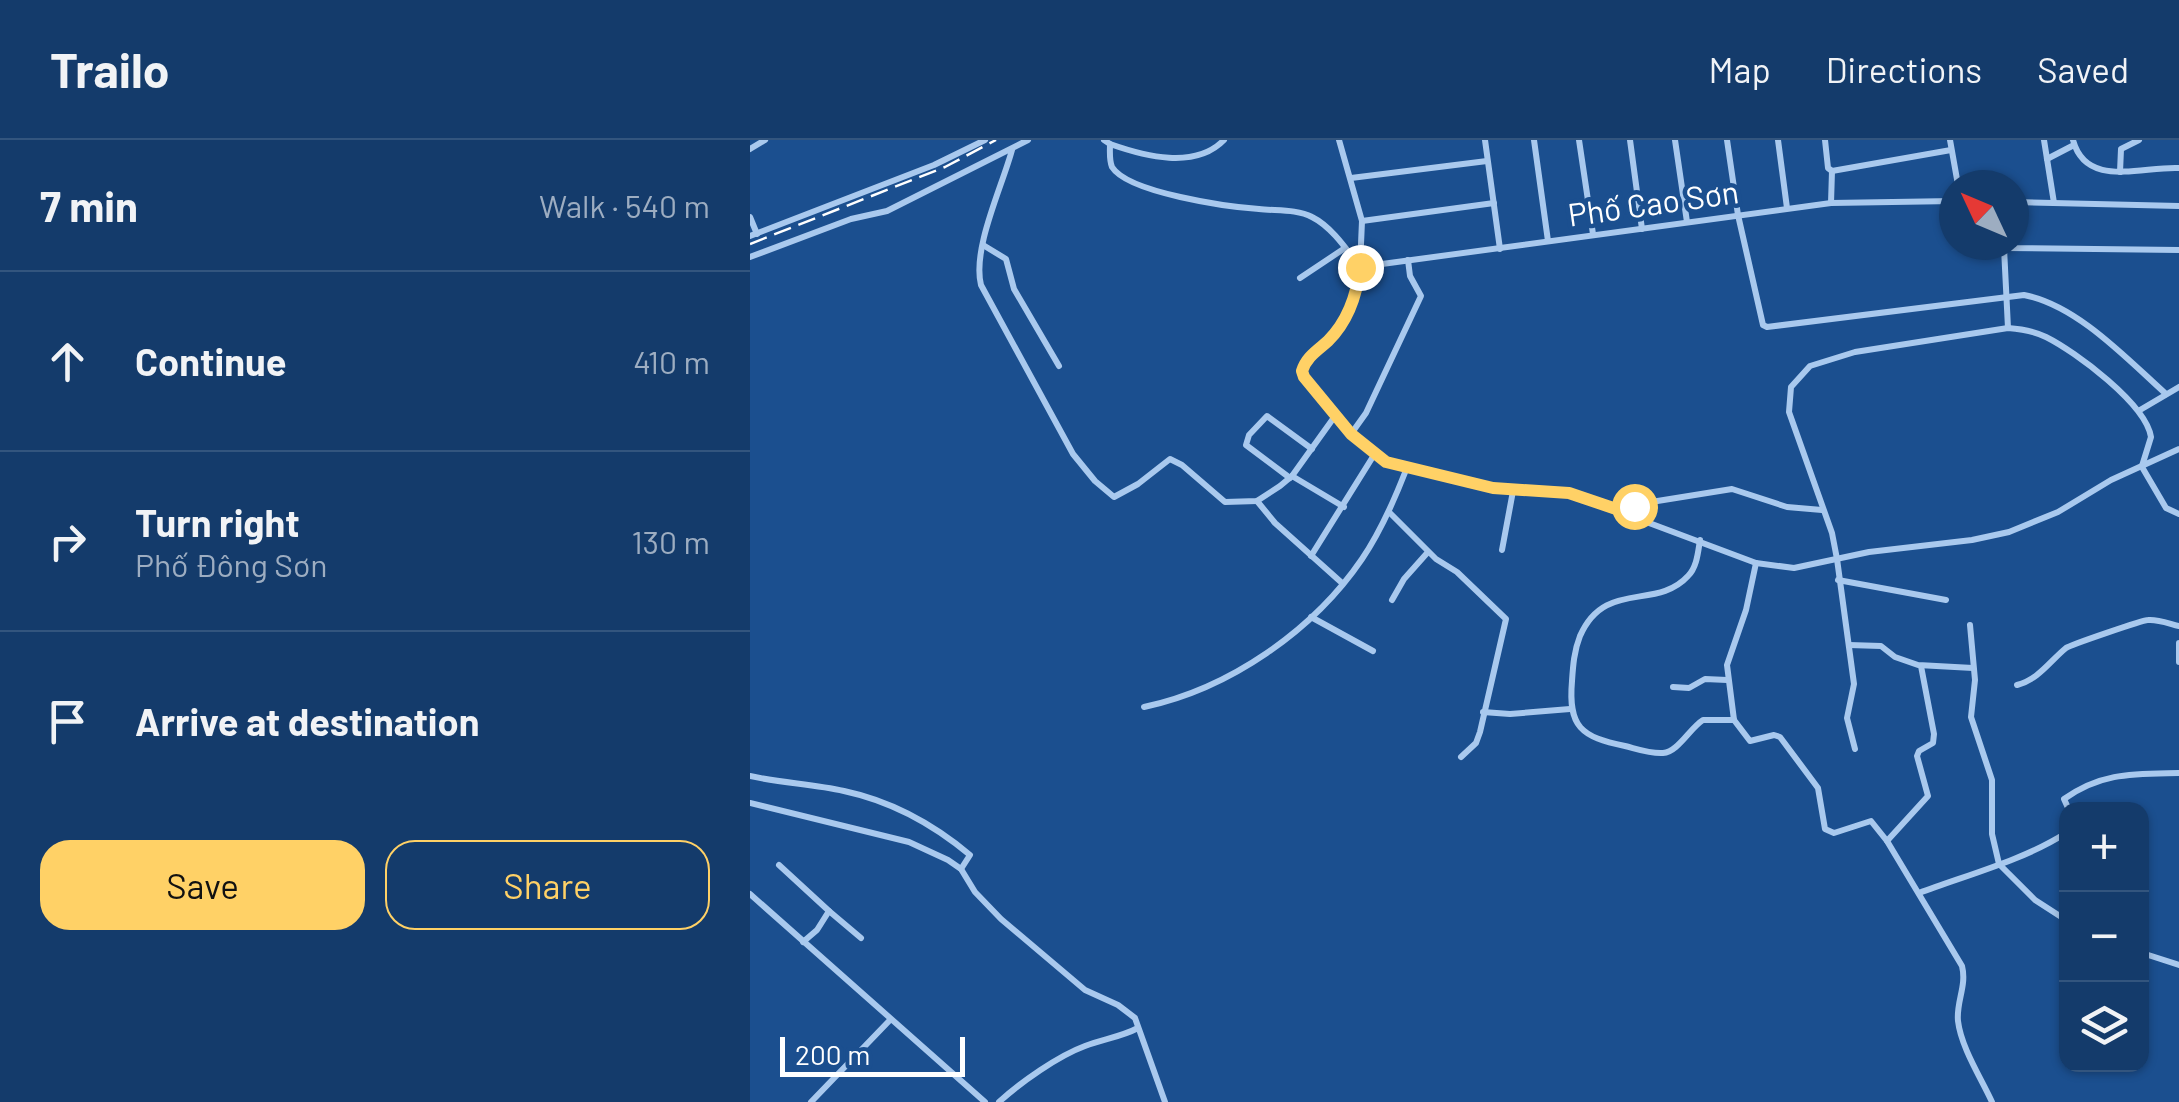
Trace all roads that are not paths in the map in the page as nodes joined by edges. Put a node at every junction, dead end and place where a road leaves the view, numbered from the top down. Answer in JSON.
{"nodes":[{"id":1,"x":765,"y":140,"type":"edge"},
{"id":2,"x":985,"y":140,"type":"edge"},
{"id":3,"x":1028,"y":140,"type":"edge"},
{"id":4,"x":1224,"y":140,"type":"edge"},
{"id":5,"x":1339,"y":140,"type":"edge"},
{"id":6,"x":1485,"y":140,"type":"edge"},
{"id":7,"x":1534,"y":140,"type":"edge"},
{"id":8,"x":1580,"y":140,"type":"edge"},
{"id":9,"x":1630,"y":140,"type":"edge"},
{"id":10,"x":1676,"y":140,"type":"edge"},
{"id":11,"x":1727,"y":140,"type":"edge"},
{"id":12,"x":1778,"y":140,"type":"edge"},
{"id":13,"x":1825,"y":140,"type":"edge"},
{"id":14,"x":1950,"y":140,"type":"edge"},
{"id":15,"x":2044,"y":140,"type":"edge"},
{"id":16,"x":2138,"y":140,"type":"edge"},
{"id":17,"x":1107,"y":142,"type":"edge"},
{"id":18,"x":2074,"y":142,"type":"edge"},
{"id":19,"x":751,"y":146,"type":"edge"},
{"id":20,"x":1012,"y":150,"type":"junction"},
{"id":21,"x":1951,"y":150,"type":"junction"},
{"id":22,"x":2047,"y":159,"type":"junction"},
{"id":23,"x":1487,"y":161,"type":"junction"},
{"id":24,"x":2179,"y":168,"type":"edge"},
{"id":25,"x":1955,"y":170,"type":"edge"},
{"id":26,"x":1832,"y":171,"type":"junction"},
{"id":27,"x":2120,"y":172,"type":"junction"},
{"id":28,"x":1351,"y":178,"type":"junction"},
{"id":29,"x":1939,"y":200,"type":"edge"},
{"id":30,"x":2029,"y":202,"type":"edge"},
{"id":31,"x":1831,"y":203,"type":"junction"},
{"id":32,"x":2054,"y":203,"type":"junction"},
{"id":33,"x":1494,"y":204,"type":"junction"},
{"id":34,"x":2179,"y":206,"type":"edge"},
{"id":35,"x":1787,"y":209,"type":"junction"},
{"id":36,"x":1738,"y":216,"type":"junction"},
{"id":37,"x":750,"y":217,"type":"edge"},
{"id":38,"x":1362,"y":222,"type":"junction"},
{"id":39,"x":1686,"y":222,"type":"junction"},
{"id":40,"x":1642,"y":229,"type":"junction"},
{"id":41,"x":1593,"y":234,"type":"junction"},
{"id":42,"x":754,"y":235,"type":"edge"},
{"id":43,"x":1548,"y":241,"type":"junction"},
{"id":44,"x":983,"y":245,"type":"junction"},
{"id":45,"x":1345,"y":248,"type":"junction"},
{"id":46,"x":2029,"y":248,"type":"edge"},
{"id":47,"x":1500,"y":249,"type":"junction"},
{"id":48,"x":2179,"y":250,"type":"edge"},
{"id":49,"x":750,"y":257,"type":"edge"},
{"id":50,"x":1408,"y":260,"type":"junction"},
{"id":51,"x":2005,"y":260,"type":"edge"},
{"id":52,"x":1360,"y":267,"type":"junction"},
{"id":53,"x":1300,"y":278,"type":"dead end"},
{"id":54,"x":2004,"y":296,"type":"junction"},
{"id":55,"x":2008,"y":328,"type":"junction"},
{"id":56,"x":1059,"y":366,"type":"dead end"},
{"id":57,"x":2179,"y":388,"type":"edge"},
{"id":58,"x":2166,"y":394,"type":"junction"},
{"id":59,"x":2140,"y":410,"type":"junction"},
{"id":60,"x":1336,"y":416,"type":"junction"},
{"id":61,"x":1351,"y":434,"type":"junction"},
{"id":62,"x":2179,"y":449,"type":"edge"},
{"id":63,"x":1312,"y":450,"type":"junction"},
{"id":64,"x":1374,"y":454,"type":"junction"},
{"id":65,"x":2142,"y":467,"type":"junction"},
{"id":66,"x":1406,"y":470,"type":"junction"},
{"id":67,"x":1291,"y":477,"type":"junction"},
{"id":68,"x":1513,"y":490,"type":"junction"},
{"id":69,"x":1257,"y":501,"type":"junction"},
{"id":70,"x":1344,"y":507,"type":"junction"},
{"id":71,"x":1822,"y":510,"type":"junction"},
{"id":72,"x":1622,"y":511,"type":"junction"},
{"id":73,"x":1390,"y":512,"type":"junction"},
{"id":74,"x":2179,"y":514,"type":"edge"},
{"id":75,"x":1700,"y":540,"type":"junction"},
{"id":76,"x":1502,"y":550,"type":"dead end"},
{"id":77,"x":1428,"y":552,"type":"junction"},
{"id":78,"x":1312,"y":556,"type":"junction"},
{"id":79,"x":1837,"y":560,"type":"junction"},
{"id":80,"x":1756,"y":562,"type":"junction"},
{"id":81,"x":1838,"y":580,"type":"junction"},
{"id":82,"x":1342,"y":583,"type":"junction"},
{"id":83,"x":1392,"y":600,"type":"dead end"},
{"id":84,"x":1946,"y":600,"type":"dead end"},
{"id":85,"x":1311,"y":617,"type":"junction"},
{"id":86,"x":1970,"y":624,"type":"dead end"},
{"id":87,"x":2179,"y":626,"type":"edge"},
{"id":88,"x":2179,"y":643,"type":"edge"},
{"id":89,"x":1849,"y":645,"type":"junction"},
{"id":90,"x":1373,"y":651,"type":"dead end"},
{"id":91,"x":2179,"y":662,"type":"edge"},
{"id":92,"x":1921,"y":666,"type":"junction"},
{"id":93,"x":1974,"y":668,"type":"junction"},
{"id":94,"x":1727,"y":680,"type":"junction"},
{"id":95,"x":2016,"y":685,"type":"dead end"},
{"id":96,"x":1674,"y":687,"type":"dead end"},
{"id":97,"x":1144,"y":707,"type":"dead end"},
{"id":98,"x":1570,"y":708,"type":"junction"},
{"id":99,"x":1483,"y":712,"type":"junction"},
{"id":100,"x":1734,"y":720,"type":"junction"},
{"id":101,"x":1855,"y":749,"type":"dead end"},
{"id":102,"x":1461,"y":757,"type":"dead end"},
{"id":103,"x":2179,"y":773,"type":"edge"},
{"id":104,"x":750,"y":776,"type":"edge"},
{"id":105,"x":750,"y":802,"type":"edge"},
{"id":106,"x":2065,"y":802,"type":"edge"},
{"id":107,"x":2059,"y":838,"type":"edge"},
{"id":108,"x":1887,"y":841,"type":"junction"},
{"id":109,"x":1999,"y":864,"type":"junction"},
{"id":110,"x":779,"y":865,"type":"dead end"},
{"id":111,"x":960,"y":869,"type":"junction"},
{"id":112,"x":1919,"y":893,"type":"junction"},
{"id":113,"x":750,"y":894,"type":"edge"},
{"id":114,"x":829,"y":911,"type":"junction"},
{"id":115,"x":2059,"y":915,"type":"edge"},
{"id":116,"x":861,"y":938,"type":"dead end"},
{"id":117,"x":803,"y":942,"type":"junction"},
{"id":118,"x":2149,"y":955,"type":"edge"},
{"id":119,"x":2179,"y":965,"type":"edge"},
{"id":120,"x":890,"y":1020,"type":"junction"},
{"id":121,"x":1138,"y":1028,"type":"junction"},
{"id":122,"x":811,"y":1102,"type":"edge"},
{"id":123,"x":985,"y":1102,"type":"edge"},
{"id":124,"x":999,"y":1102,"type":"edge"},
{"id":125,"x":1165,"y":1102,"type":"edge"},
{"id":126,"x":1992,"y":1102,"type":"edge"}],
"edges":[{"from":1,"to":19,"type":"street"},
{"from":2,"to":42,"type":"street"},
{"from":3,"to":20,"type":"street"},
{"from":4,"to":17,"type":"street"},
{"from":5,"to":28,"type":"street"},
{"from":6,"to":23,"type":"street"},
{"from":7,"to":43,"type":"street"},
{"from":8,"to":41,"type":"street"},
{"from":9,"to":40,"type":"street"},
{"from":10,"to":39,"type":"street"},
{"from":11,"to":36,"type":"street"},
{"from":12,"to":35,"type":"street"},
{"from":13,"to":26,"type":"street"},
{"from":14,"to":21,"type":"street"},
{"from":15,"to":22,"type":"street"},
{"from":16,"to":27,"type":"street"},
{"from":17,"to":45,"type":"street"},
{"from":18,"to":22,"type":"street"},
{"from":18,"to":27,"type":"street"},
{"from":20,"to":44,"type":"street"},
{"from":20,"to":49,"type":"street"},
{"from":21,"to":25,"type":"street"},
{"from":21,"to":26,"type":"street"},
{"from":22,"to":32,"type":"street"},
{"from":23,"to":28,"type":"street"},
{"from":23,"to":33,"type":"street"},
{"from":24,"to":27,"type":"street"},
{"from":26,"to":31,"type":"street"},
{"from":28,"to":38,"type":"street"},
{"from":29,"to":31,"type":"street","name":"Phố Cao Sơn"},
{"from":30,"to":32,"type":"street"},
{"from":31,"to":35,"type":"street","name":"Phố Cao Sơn"},
{"from":32,"to":34,"type":"street"},
{"from":33,"to":38,"type":"street"},
{"from":33,"to":47,"type":"street"},
{"from":35,"to":36,"type":"street","name":"Phố Cao Sơn"},
{"from":36,"to":39,"type":"street","name":"Phố Cao Sơn"},
{"from":36,"to":54,"type":"street"},
{"from":37,"to":42,"type":"street"},
{"from":38,"to":52,"type":"street"},
{"from":39,"to":40,"type":"street","name":"Phố Cao Sơn"},
{"from":40,"to":41,"type":"street","name":"Phố Cao Sơn"},
{"from":41,"to":43,"type":"street","name":"Phố Cao Sơn"},
{"from":43,"to":47,"type":"street","name":"Phố Cao Sơn"},
{"from":44,"to":56,"type":"street"},
{"from":44,"to":69,"type":"street"},
{"from":45,"to":52,"type":"street"},
{"from":45,"to":53,"type":"street"},
{"from":46,"to":48,"type":"street"},
{"from":47,"to":50,"type":"street","name":"Phố Cao Sơn"},
{"from":50,"to":52,"type":"street","name":"Phố Cao Sơn"},
{"from":50,"to":61,"type":"street"},
{"from":51,"to":54,"type":"street"},
{"from":52,"to":60,"type":"street"},
{"from":54,"to":55,"type":"street"},
{"from":54,"to":58,"type":"street"},
{"from":55,"to":59,"type":"street"},
{"from":55,"to":71,"type":"street"},
{"from":57,"to":58,"type":"street"},
{"from":58,"to":59,"type":"street"},
{"from":59,"to":65,"type":"street"},
{"from":60,"to":61,"type":"street"},
{"from":60,"to":63,"type":"street"},
{"from":61,"to":64,"type":"street"},
{"from":62,"to":65,"type":"street"},
{"from":63,"to":67,"type":"street"},
{"from":63,"to":67,"type":"street"},
{"from":64,"to":66,"type":"street"},
{"from":64,"to":70,"type":"street"},
{"from":65,"to":74,"type":"street"},
{"from":65,"to":79,"type":"street"},
{"from":66,"to":68,"type":"street"},
{"from":66,"to":73,"type":"street"},
{"from":67,"to":69,"type":"street"},
{"from":67,"to":70,"type":"street"},
{"from":68,"to":72,"type":"street"},
{"from":68,"to":76,"type":"street"},
{"from":69,"to":78,"type":"street"},
{"from":70,"to":78,"type":"street"},
{"from":71,"to":72,"type":"street"},
{"from":71,"to":79,"type":"street"},
{"from":72,"to":75,"type":"street"},
{"from":73,"to":77,"type":"street"},
{"from":73,"to":82,"type":"street"},
{"from":75,"to":80,"type":"street"},
{"from":75,"to":98,"type":"street"},
{"from":77,"to":83,"type":"street"},
{"from":77,"to":99,"type":"street"},
{"from":78,"to":82,"type":"street"},
{"from":79,"to":80,"type":"street"},
{"from":79,"to":81,"type":"street"},
{"from":80,"to":94,"type":"street"},
{"from":81,"to":84,"type":"street"},
{"from":81,"to":89,"type":"street"},
{"from":82,"to":85,"type":"street"},
{"from":85,"to":90,"type":"street"},
{"from":85,"to":97,"type":"street"},
{"from":86,"to":93,"type":"street"},
{"from":87,"to":95,"type":"street"},
{"from":88,"to":91,"type":"street"},
{"from":89,"to":92,"type":"street"},
{"from":89,"to":101,"type":"street"},
{"from":92,"to":93,"type":"street"},
{"from":92,"to":108,"type":"street"},
{"from":93,"to":109,"type":"street"},
{"from":94,"to":96,"type":"street"},
{"from":94,"to":100,"type":"street"},
{"from":98,"to":99,"type":"street"},
{"from":98,"to":100,"type":"street"},
{"from":99,"to":102,"type":"street"},
{"from":100,"to":108,"type":"street"},
{"from":103,"to":106,"type":"street"},
{"from":104,"to":111,"type":"street"},
{"from":105,"to":111,"type":"street"},
{"from":107,"to":109,"type":"street"},
{"from":108,"to":112,"type":"street"},
{"from":109,"to":112,"type":"street"},
{"from":109,"to":115,"type":"street"},
{"from":110,"to":114,"type":"street"},
{"from":111,"to":121,"type":"street"},
{"from":112,"to":126,"type":"street"},
{"from":113,"to":117,"type":"street"},
{"from":114,"to":116,"type":"street"},
{"from":114,"to":117,"type":"street"},
{"from":117,"to":120,"type":"street"},
{"from":118,"to":119,"type":"street"},
{"from":120,"to":122,"type":"street"},
{"from":120,"to":123,"type":"street"},
{"from":121,"to":124,"type":"street"},
{"from":121,"to":125,"type":"street"}]}
